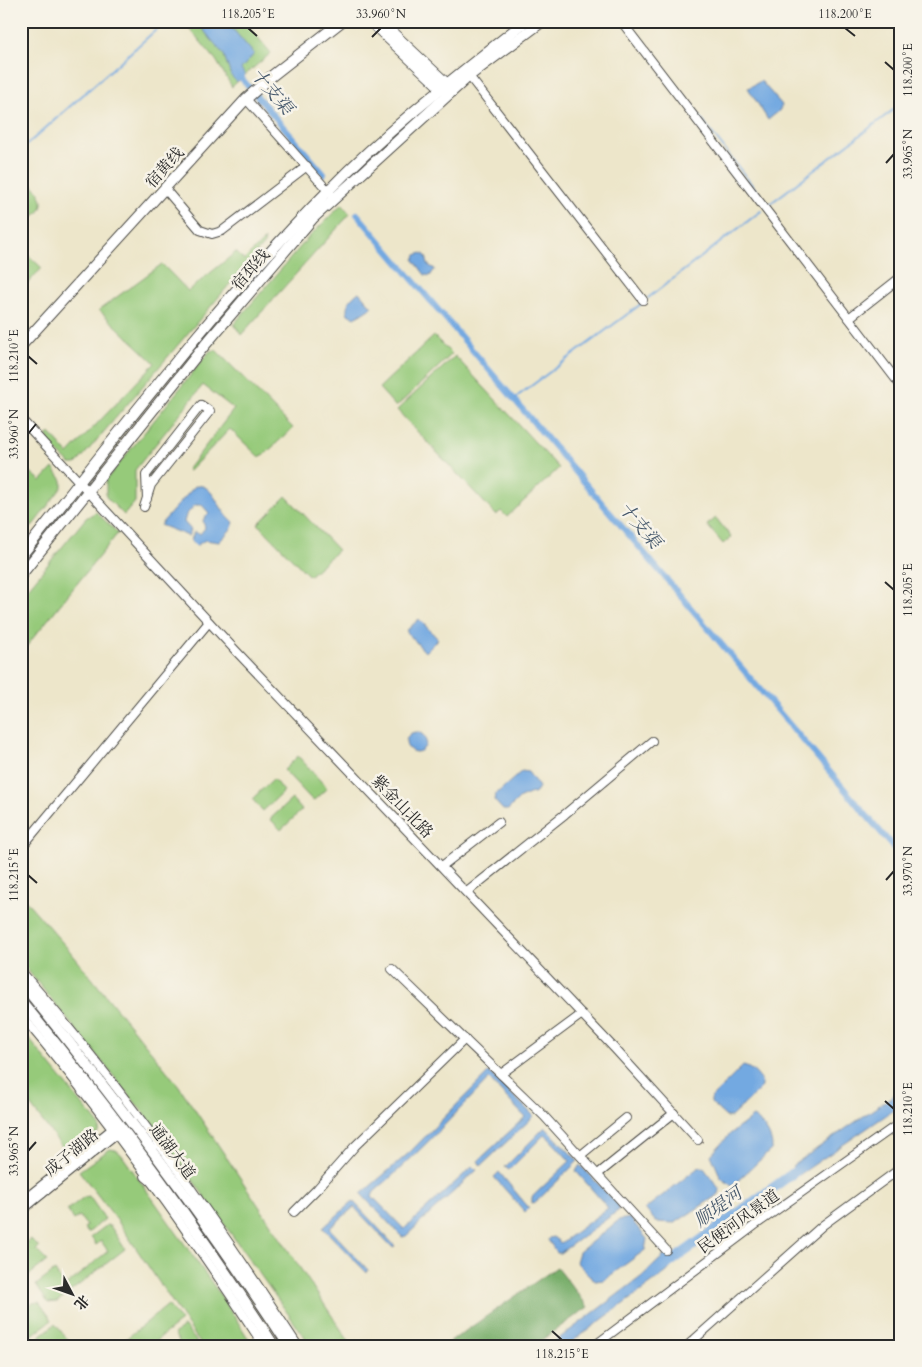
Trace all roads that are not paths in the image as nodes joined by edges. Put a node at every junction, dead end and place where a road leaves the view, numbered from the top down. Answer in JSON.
{"nodes":[{"id":1,"x":342,"y":21,"type":"edge"},
{"id":2,"x":370,"y":21,"type":"edge"},
{"id":3,"x":380,"y":21,"type":"edge"},
{"id":4,"x":526,"y":21,"type":"edge"},
{"id":5,"x":543,"y":21,"type":"edge"},
{"id":6,"x":621,"y":21,"type":"edge"},
{"id":7,"x":469,"y":76,"type":"junction"},
{"id":8,"x":443,"y":86,"type":"junction"},
{"id":9,"x":247,"y":98,"type":"junction"},
{"id":10,"x":307,"y":166,"type":"junction"},
{"id":11,"x":164,"y":189,"type":"junction"},
{"id":12,"x":332,"y":194,"type":"junction"},
{"id":13,"x":901,"y":277,"type":"edge"},
{"id":14,"x":643,"y":300,"type":"dead end"},
{"id":15,"x":851,"y":317,"type":"junction"},
{"id":16,"x":21,"y":346,"type":"edge"},
{"id":17,"x":901,"y":386,"type":"edge"},
{"id":18,"x":21,"y":419,"type":"edge"},
{"id":19,"x":80,"y":482,"type":"junction"},
{"id":20,"x":89,"y":490,"type":"junction"},
{"id":21,"x":147,"y":499,"type":"junction"},
{"id":22,"x":144,"y":507,"type":"dead end"},
{"id":23,"x":21,"y":556,"type":"edge"},
{"id":24,"x":21,"y":575,"type":"edge"},
{"id":25,"x":209,"y":622,"type":"junction"},
{"id":26,"x":652,"y":741,"type":"dead end"},
{"id":27,"x":499,"y":822,"type":"dead end"},
{"id":28,"x":21,"y":848,"type":"edge"},
{"id":29,"x":442,"y":866,"type":"junction"},
{"id":30,"x":467,"y":892,"type":"junction"},
{"id":31,"x":392,"y":969,"type":"dead end"},
{"id":32,"x":21,"y":971,"type":"edge"},
{"id":33,"x":21,"y":982,"type":"edge"},
{"id":34,"x":21,"y":1002,"type":"edge"},
{"id":35,"x":582,"y":1014,"type":"junction"},
{"id":36,"x":21,"y":1015,"type":"edge"},
{"id":37,"x":465,"y":1039,"type":"junction"},
{"id":38,"x":73,"y":1065,"type":"junction"},
{"id":39,"x":501,"y":1074,"type":"junction"},
{"id":40,"x":83,"y":1091,"type":"junction"},
{"id":41,"x":674,"y":1113,"type":"junction"},
{"id":42,"x":626,"y":1118,"type":"dead end"},
{"id":43,"x":901,"y":1122,"type":"edge"},
{"id":44,"x":114,"y":1131,"type":"junction"},
{"id":45,"x":698,"y":1140,"type":"dead end"},
{"id":46,"x":581,"y":1155,"type":"junction"},
{"id":47,"x":901,"y":1168,"type":"edge"},
{"id":48,"x":598,"y":1174,"type":"junction"},
{"id":49,"x":146,"y":1176,"type":"junction"},
{"id":50,"x":171,"y":1196,"type":"junction"},
{"id":51,"x":21,"y":1202,"type":"edge"},
{"id":52,"x":21,"y":1210,"type":"edge"},
{"id":53,"x":294,"y":1212,"type":"dead end"},
{"id":54,"x":666,"y":1250,"type":"dead end"},
{"id":55,"x":264,"y":1346,"type":"edge"},
{"id":56,"x":274,"y":1346,"type":"edge"},
{"id":57,"x":289,"y":1346,"type":"edge"},
{"id":58,"x":298,"y":1346,"type":"edge"},
{"id":59,"x":594,"y":1346,"type":"edge"},
{"id":60,"x":687,"y":1346,"type":"edge"}],
"edges":[{"from":1,"to":9,"type":"main road","name":"宿黄线"},
{"from":2,"to":8,"type":"main road"},
{"from":3,"to":8,"type":"main road"},
{"from":4,"to":8,"type":"main road","name":"宿邳线"},
{"from":5,"to":7,"type":"main road","name":"宿邳线"},
{"from":6,"to":15,"type":"street"},
{"from":7,"to":12,"type":"main road","name":"宿邳线"},
{"from":7,"to":14,"type":"street"},
{"from":8,"to":12,"type":"main road","name":"宿邳线"},
{"from":9,"to":10,"type":"street"},
{"from":9,"to":11,"type":"main road","name":"宿黄线"},
{"from":10,"to":11,"type":"street"},
{"from":10,"to":12,"type":"street"},
{"from":11,"to":16,"type":"main road","name":"宿黄线"},
{"from":12,"to":19,"type":"main road","name":"宿邳线"},
{"from":12,"to":20,"type":"main road","name":"宿邳线"},
{"from":13,"to":15,"type":"street"},
{"from":15,"to":17,"type":"street"},
{"from":18,"to":19,"type":"street","name":"紫金山北路"},
{"from":19,"to":20,"type":"street","name":"紫金山北路"},
{"from":19,"to":23,"type":"main road","name":"宿邳线"},
{"from":20,"to":24,"type":"main road","name":"宿邳线"},
{"from":20,"to":25,"type":"street","name":"紫金山北路"},
{"from":21,"to":21,"type":"street"},
{"from":21,"to":22,"type":"street"},
{"from":25,"to":28,"type":"street"},
{"from":25,"to":29,"type":"street","name":"紫金山北路"},
{"from":26,"to":30,"type":"street"},
{"from":27,"to":29,"type":"street"},
{"from":29,"to":30,"type":"street","name":"紫金山北路"},
{"from":30,"to":35,"type":"street","name":"紫金山北路"},
{"from":31,"to":37,"type":"street"},
{"from":32,"to":58,"type":"street"},
{"from":33,"to":57,"type":"main road","name":"通湖大道"},
{"from":34,"to":38,"type":"main road","name":"通湖大道"},
{"from":35,"to":39,"type":"street"},
{"from":35,"to":41,"type":"street","name":"紫金山北路"},
{"from":36,"to":40,"type":"street"},
{"from":37,"to":39,"type":"street"},
{"from":37,"to":53,"type":"street"},
{"from":38,"to":40,"type":"main road"},
{"from":38,"to":50,"type":"main road","name":"通湖大道"},
{"from":39,"to":46,"type":"street"},
{"from":40,"to":44,"type":"street"},
{"from":41,"to":45,"type":"street","name":"紫金山北路"},
{"from":41,"to":48,"type":"street"},
{"from":42,"to":46,"type":"street"},
{"from":43,"to":59,"type":"street","name":"民便河风景道"},
{"from":44,"to":49,"type":"street"},
{"from":44,"to":51,"type":"street","name":"成子湖路"},
{"from":44,"to":52,"type":"street","name":"成子湖路"},
{"from":46,"to":48,"type":"street"},
{"from":47,"to":60,"type":"street"},
{"from":48,"to":54,"type":"street"},
{"from":49,"to":50,"type":"main road"},
{"from":49,"to":55,"type":"street"},
{"from":50,"to":56,"type":"main road","name":"通湖大道"}]}
